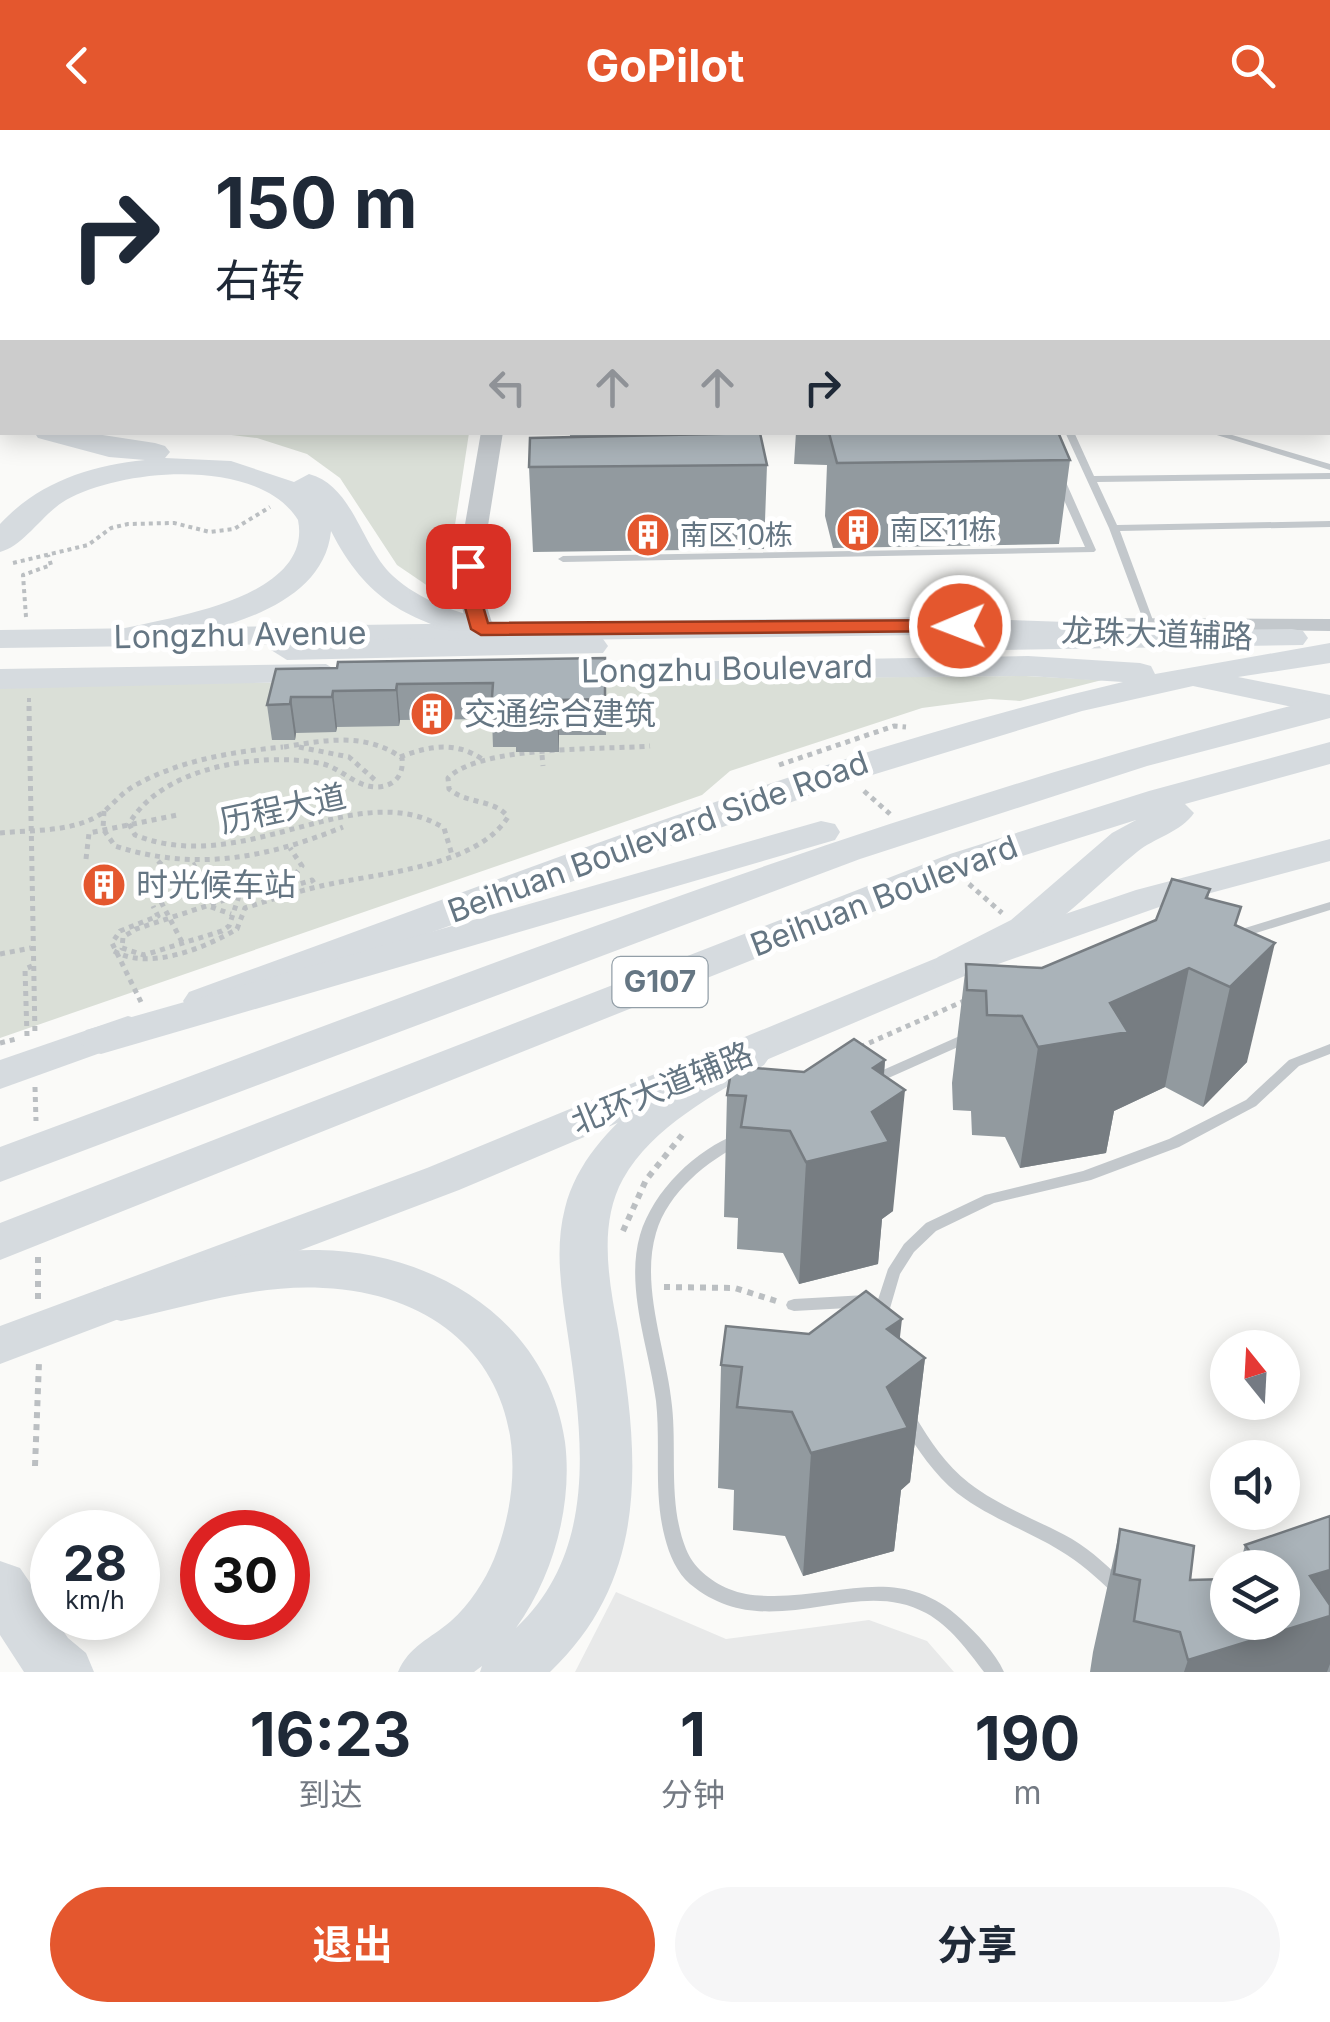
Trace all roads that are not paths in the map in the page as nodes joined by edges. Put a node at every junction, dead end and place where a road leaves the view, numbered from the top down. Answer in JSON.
{"nodes":[{"id":1,"x":59,"y":435,"type":"edge"},
{"id":2,"x":492,"y":435,"type":"edge"},
{"id":3,"x":1071,"y":435,"type":"edge"},
{"id":4,"x":1222,"y":435,"type":"edge"},
{"id":5,"x":1054,"y":466,"type":"edge"},
{"id":6,"x":1330,"y":468,"type":"edge"},
{"id":7,"x":1330,"y":476,"type":"edge"},
{"id":8,"x":1091,"y":479,"type":"junction"},
{"id":9,"x":1330,"y":524,"type":"edge"},
{"id":10,"x":1114,"y":528,"type":"junction"},
{"id":11,"x":0,"y":544,"type":"edge"},
{"id":12,"x":563,"y":558,"type":"dead end"},
{"id":13,"x":1149,"y":623,"type":"junction"},
{"id":14,"x":1330,"y":625,"type":"edge"},
{"id":15,"x":922,"y":626,"type":"junction"},
{"id":16,"x":594,"y":631,"type":"joint"},
{"id":17,"x":125,"y":638,"type":"junction"},
{"id":18,"x":470,"y":638,"type":"junction"},
{"id":19,"x":1293,"y":638,"type":"junction"},
{"id":20,"x":1330,"y":638,"type":"edge"},
{"id":21,"x":0,"y":639,"type":"edge"},
{"id":22,"x":1330,"y":653,"type":"edge"},
{"id":23,"x":0,"y":654,"type":"edge"},
{"id":24,"x":0,"y":680,"type":"edge"},
{"id":25,"x":1330,"y":706,"type":"edge"},
{"id":26,"x":1312,"y":758,"type":"edge"},
{"id":27,"x":1040,"y":783,"type":"junction"},
{"id":28,"x":1330,"y":850,"type":"edge"},
{"id":29,"x":1330,"y":906,"type":"edge"},
{"id":30,"x":1222,"y":940,"type":"edge"},
{"id":31,"x":953,"y":988,"type":"junction"},
{"id":32,"x":990,"y":1028,"type":"edge"},
{"id":33,"x":101,"y":1040,"type":"junction"},
{"id":34,"x":1330,"y":1049,"type":"edge"},
{"id":35,"x":749,"y":1054,"type":"junction"},
{"id":36,"x":18,"y":1076,"type":"edge"},
{"id":37,"x":853,"y":1088,"type":"edge"},
{"id":38,"x":752,"y":1134,"type":"edge"},
{"id":39,"x":0,"y":1165,"type":"edge"},
{"id":40,"x":19,"y":1245,"type":"edge"},
{"id":41,"x":884,"y":1300,"type":"junction"},
{"id":42,"x":121,"y":1302,"type":"junction"},
{"id":43,"x":794,"y":1305,"type":"road end"},
{"id":44,"x":879,"y":1337,"type":"edge"},
{"id":45,"x":26,"y":1350,"type":"edge"},
{"id":46,"x":894,"y":1398,"type":"edge"},
{"id":47,"x":0,"y":1586,"type":"edge"},
{"id":48,"x":1135,"y":1605,"type":"edge"},
{"id":49,"x":65,"y":1672,"type":"edge"},
{"id":50,"x":427,"y":1672,"type":"edge"},
{"id":51,"x":509,"y":1672,"type":"edge"},
{"id":52,"x":995,"y":1672,"type":"edge"}],
"edges":[{"from":1,"to":18,"type":"highway"},
{"from":2,"to":18,"type":"street"},
{"from":3,"to":8,"type":"lane"},
{"from":4,"to":6,"type":"lane"},
{"from":5,"to":12,"type":"lane"},
{"from":7,"to":8,"type":"lane"},
{"from":8,"to":10,"type":"lane"},
{"from":9,"to":10,"type":"lane"},
{"from":10,"to":13,"type":"lane"},
{"from":11,"to":17,"type":"highway"},
{"from":13,"to":14,"type":"street"},
{"from":13,"to":15,"type":"street"},
{"from":15,"to":16,"type":"main road","name":"龙珠大道辅路"},
{"from":15,"to":19,"type":"main road","name":"龙珠大道辅路"},
{"from":16,"to":18,"type":"main road"},
{"from":17,"to":18,"type":"main road","name":"Longzhu Avenue"},
{"from":17,"to":21,"type":"main road","name":"Longzhu Avenue"},
{"from":18,"to":19,"type":"main road","name":"Longzhu Boulevard"},
{"from":18,"to":23,"type":"main road","name":"Longzhu Boulevard"},
{"from":19,"to":20,"type":"main road","name":"Longzhu Boulevard"},
{"from":22,"to":33,"type":"main road","name":"Beihuan Boulevard Side Road"},
{"from":24,"to":25,"type":"main road","name":"Longzhu Boulevard"},
{"from":25,"to":27,"type":"highway","name":"Beihuan Boulevard","number":"G107"},
{"from":26,"to":31,"type":"highway"},
{"from":26,"to":40,"type":"highway","name":"Beihuan Boulevard","number":"G107"},
{"from":27,"to":33,"type":"highway"},
{"from":27,"to":39,"type":"highway","name":"Beihuan Boulevard","number":"G107"},
{"from":28,"to":31,"type":"main road","name":"北环大道辅路"},
{"from":29,"to":30,"type":"lane"},
{"from":31,"to":35,"type":"main road","name":"北环大道辅路"},
{"from":32,"to":37,"type":"lane"},
{"from":33,"to":36,"type":"main road","name":"Beihuan Boulevard Side Road"},
{"from":34,"to":41,"type":"lane"},
{"from":35,"to":42,"type":"main road","name":"北环大道辅路"},
{"from":35,"to":51,"type":"highway"},
{"from":38,"to":52,"type":"lane"},
{"from":41,"to":43,"type":"lane"},
{"from":41,"to":44,"type":"lane"},
{"from":42,"to":45,"type":"main road","name":"北环大道辅路"},
{"from":42,"to":50,"type":"highway"},
{"from":46,"to":48,"type":"lane"},
{"from":47,"to":49,"type":"highway"}]}
